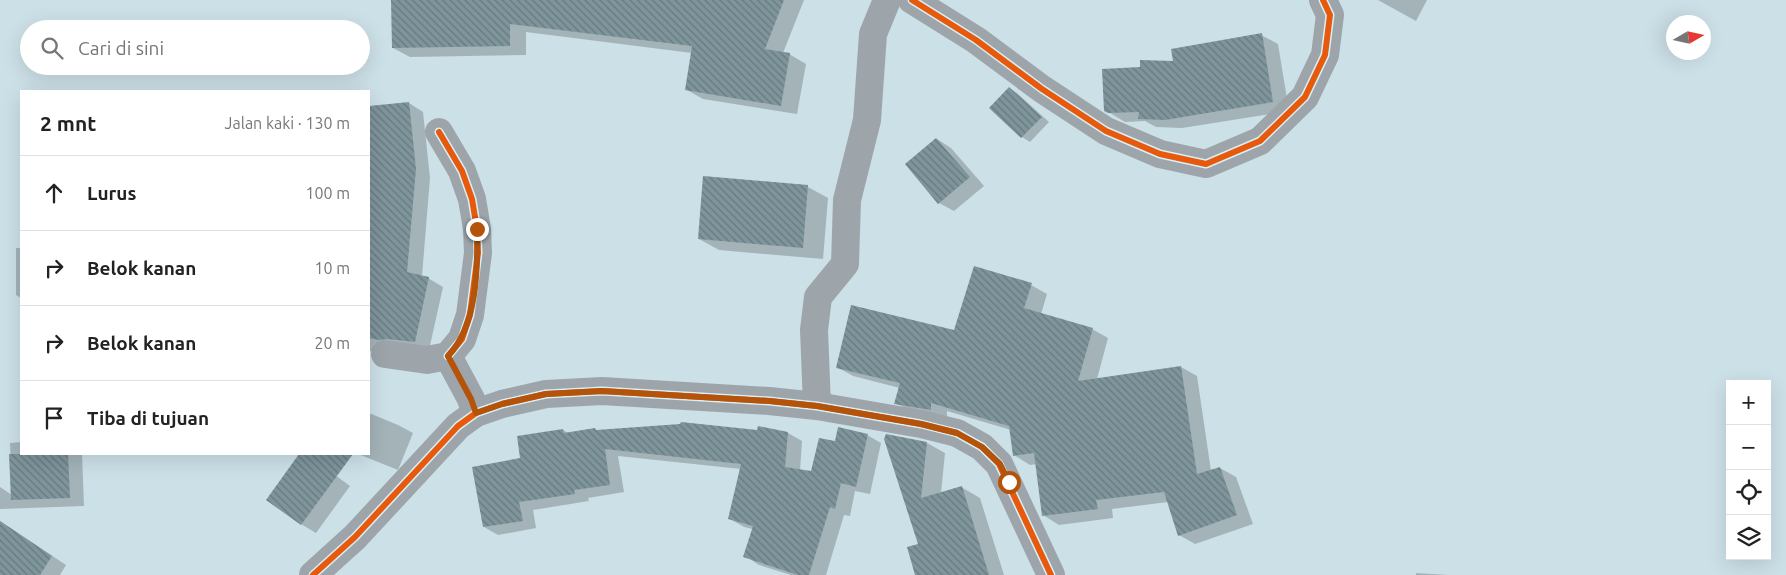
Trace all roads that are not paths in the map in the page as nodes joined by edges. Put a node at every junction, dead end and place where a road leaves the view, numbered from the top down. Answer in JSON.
{"nodes":[{"id":1,"x":886,"y":0,"type":"edge"},
{"id":2,"x":912,"y":0,"type":"edge"},
{"id":3,"x":1323,"y":0,"type":"edge"},
{"id":4,"x":439,"y":132,"type":"dead end"},
{"id":5,"x":385,"y":354,"type":"dead end"},
{"id":6,"x":448,"y":356,"type":"junction"},
{"id":7,"x":817,"y":406,"type":"junction"},
{"id":8,"x":476,"y":413,"type":"junction"},
{"id":9,"x":313,"y":575,"type":"edge"},
{"id":10,"x":1051,"y":575,"type":"edge"}],
"edges":[{"from":1,"to":7,"type":"street"},
{"from":2,"to":3,"type":"street"},
{"from":4,"to":6,"type":"street"},
{"from":5,"to":6,"type":"street"},
{"from":6,"to":8,"type":"street"},
{"from":7,"to":8,"type":"street"},
{"from":7,"to":10,"type":"street"},
{"from":8,"to":9,"type":"street"}]}
